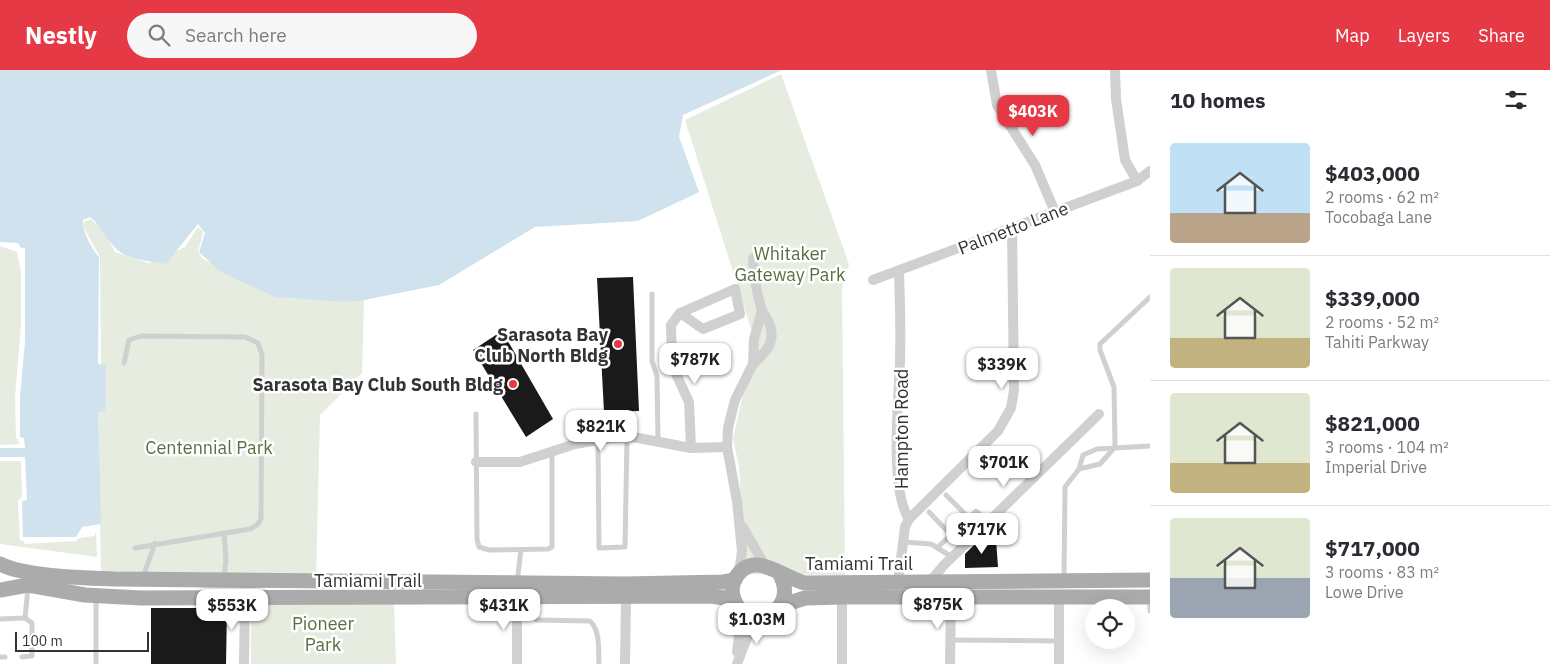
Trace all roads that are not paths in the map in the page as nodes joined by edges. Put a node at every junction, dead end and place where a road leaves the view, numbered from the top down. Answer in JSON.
{"nodes":[{"id":1,"x":991,"y":70,"type":"edge"},
{"id":2,"x":1115,"y":70,"type":"edge"},
{"id":3,"x":1150,"y":171,"type":"edge"},
{"id":4,"x":1137,"y":181,"type":"junction"},
{"id":5,"x":1055,"y":212,"type":"junction"},
{"id":6,"x":1012,"y":228,"type":"junction"},
{"id":7,"x":753,"y":258,"type":"dead end"},
{"id":8,"x":899,"y":271,"type":"junction"},
{"id":9,"x":873,"y":280,"type":"dead end"},
{"id":10,"x":652,"y":294,"type":"dead end"},
{"id":11,"x":1150,"y":297,"type":"edge"},
{"id":12,"x":762,"y":310,"type":"junction"},
{"id":13,"x":680,"y":313,"type":"junction"},
{"id":14,"x":124,"y":363,"type":"dead end"},
{"id":15,"x":753,"y":364,"type":"junction"},
{"id":16,"x":476,"y":414,"type":"dead end"},
{"id":17,"x":1099,"y":414,"type":"dead end"},
{"id":18,"x":626,"y":437,"type":"junction"},
{"id":19,"x":598,"y":440,"type":"junction"},
{"id":20,"x":658,"y":440,"type":"junction"},
{"id":21,"x":1150,"y":446,"type":"edge"},
{"id":22,"x":727,"y":447,"type":"junction"},
{"id":23,"x":1115,"y":447,"type":"junction"},
{"id":24,"x":691,"y":448,"type":"junction"},
{"id":25,"x":552,"y":452,"type":"junction"},
{"id":26,"x":476,"y":462,"type":"junction"},
{"id":27,"x":1079,"y":469,"type":"junction"},
{"id":28,"x":946,"y":495,"type":"dead end"},
{"id":29,"x":929,"y":512,"type":"dead end"},
{"id":30,"x":969,"y":518,"type":"junction"},
{"id":31,"x":909,"y":519,"type":"junction"},
{"id":32,"x":739,"y":521,"type":"junction"},
{"id":33,"x":988,"y":521,"type":"junction"},
{"id":34,"x":224,"y":533,"type":"junction"},
{"id":35,"x":951,"y":535,"type":"junction"},
{"id":36,"x":903,"y":542,"type":"junction"},
{"id":37,"x":155,"y":543,"type":"junction"},
{"id":38,"x":135,"y":548,"type":"dead end"},
{"id":39,"x":937,"y":548,"type":"junction"},
{"id":40,"x":521,"y":550,"type":"junction"},
{"id":41,"x":952,"y":557,"type":"junction"},
{"id":42,"x":0,"y":564,"type":"edge"},
{"id":43,"x":764,"y":564,"type":"junction"},
{"id":44,"x":779,"y":573,"type":"junction"},
{"id":45,"x":737,"y":576,"type":"junction"},
{"id":46,"x":224,"y":579,"type":"junction"},
{"id":47,"x":142,"y":580,"type":"junction"},
{"id":48,"x":1064,"y":580,"type":"junction"},
{"id":49,"x":1150,"y":580,"type":"edge"},
{"id":50,"x":382,"y":582,"type":"junction"},
{"id":51,"x":517,"y":582,"type":"junction"},
{"id":52,"x":930,"y":582,"type":"junction"},
{"id":53,"x":898,"y":583,"type":"junction"},
{"id":54,"x":28,"y":585,"type":"junction"},
{"id":55,"x":1150,"y":588,"type":"edge"},
{"id":56,"x":0,"y":590,"type":"edge"},
{"id":57,"x":104,"y":596,"type":"junction"},
{"id":58,"x":842,"y":597,"type":"junction"},
{"id":59,"x":951,"y":597,"type":"junction"},
{"id":60,"x":967,"y":597,"type":"junction"},
{"id":61,"x":1059,"y":597,"type":"junction"},
{"id":62,"x":1097,"y":597,"type":"junction"},
{"id":63,"x":1150,"y":597,"type":"edge"},
{"id":64,"x":245,"y":598,"type":"junction"},
{"id":65,"x":517,"y":598,"type":"junction"},
{"id":66,"x":626,"y":598,"type":"junction"},
{"id":67,"x":780,"y":606,"type":"junction"},
{"id":68,"x":739,"y":608,"type":"junction"},
{"id":69,"x":1150,"y":612,"type":"edge"},
{"id":70,"x":766,"y":616,"type":"junction"},
{"id":71,"x":0,"y":618,"type":"edge"},
{"id":72,"x":8,"y":618,"type":"junction"},
{"id":73,"x":22,"y":618,"type":"junction"},
{"id":74,"x":536,"y":620,"type":"dead end"},
{"id":75,"x":8,"y":625,"type":"dead end"},
{"id":76,"x":20,"y":625,"type":"dead end"},
{"id":77,"x":950,"y":640,"type":"junction"},
{"id":78,"x":1059,"y":641,"type":"junction"},
{"id":79,"x":22,"y":657,"type":"dead end"},
{"id":80,"x":96,"y":664,"type":"edge"},
{"id":81,"x":244,"y":664,"type":"edge"},
{"id":82,"x":517,"y":664,"type":"edge"},
{"id":83,"x":599,"y":664,"type":"edge"},
{"id":84,"x":625,"y":664,"type":"edge"},
{"id":85,"x":736,"y":664,"type":"edge"},
{"id":86,"x":842,"y":664,"type":"edge"},
{"id":87,"x":950,"y":664,"type":"edge"},
{"id":88,"x":1059,"y":664,"type":"edge"}],
"edges":[{"from":1,"to":5,"type":"street"},
{"from":2,"to":4,"type":"street"},
{"from":3,"to":4,"type":"street","name":"Palmetto Lane"},
{"from":4,"to":5,"type":"street","name":"Palmetto Lane"},
{"from":5,"to":6,"type":"street","name":"Palmetto Lane"},
{"from":6,"to":8,"type":"street","name":"Palmetto Lane"},
{"from":6,"to":31,"type":"street"},
{"from":7,"to":12,"type":"street"},
{"from":8,"to":9,"type":"street","name":"Palmetto Lane"},
{"from":8,"to":31,"type":"street","name":"Hampton Road"},
{"from":10,"to":20,"type":"lane"},
{"from":11,"to":23,"type":"lane"},
{"from":12,"to":15,"type":"street"},
{"from":12,"to":15,"type":"street"},
{"from":13,"to":13,"type":"street"},
{"from":13,"to":24,"type":"street"},
{"from":14,"to":34,"type":"lane"},
{"from":15,"to":22,"type":"street"},
{"from":16,"to":26,"type":"lane"},
{"from":17,"to":33,"type":"street"},
{"from":18,"to":19,"type":"street"},
{"from":18,"to":19,"type":"lane"},
{"from":18,"to":20,"type":"street"},
{"from":19,"to":25,"type":"street"},
{"from":20,"to":24,"type":"street"},
{"from":21,"to":23,"type":"lane"},
{"from":22,"to":24,"type":"street"},
{"from":22,"to":32,"type":"street"},
{"from":23,"to":27,"type":"lane"},
{"from":23,"to":27,"type":"lane"},
{"from":25,"to":26,"type":"street"},
{"from":25,"to":40,"type":"lane"},
{"from":26,"to":40,"type":"lane"},
{"from":27,"to":48,"type":"lane"},
{"from":28,"to":30,"type":"lane"},
{"from":29,"to":35,"type":"lane"},
{"from":30,"to":33,"type":"lane"},
{"from":30,"to":35,"type":"lane"},
{"from":31,"to":36,"type":"street"},
{"from":32,"to":43,"type":"street"},
{"from":32,"to":45,"type":"street"},
{"from":33,"to":41,"type":"street"},
{"from":34,"to":37,"type":"lane"},
{"from":34,"to":46,"type":"lane"},
{"from":35,"to":39,"type":"lane"},
{"from":36,"to":39,"type":"lane"},
{"from":36,"to":53,"type":"street"},
{"from":37,"to":38,"type":"lane"},
{"from":37,"to":47,"type":"lane"},
{"from":39,"to":41,"type":"lane"},
{"from":40,"to":51,"type":"lane"},
{"from":41,"to":52,"type":"street"},
{"from":42,"to":47,"type":"main road","name":"Tamiami Trail"},
{"from":43,"to":44,"type":"main road","name":"Tamiami Trail"},
{"from":43,"to":45,"type":"main road","name":"Tamiami Trail"},
{"from":44,"to":53,"type":"main road","name":"Tamiami Trail"},
{"from":44,"to":67,"type":"main road","name":"Tamiami Trail"},
{"from":45,"to":51,"type":"main road","name":"Tamiami Trail"},
{"from":45,"to":68,"type":"main road"},
{"from":46,"to":47,"type":"main road","name":"Tamiami Trail"},
{"from":46,"to":50,"type":"main road","name":"Tamiami Trail"},
{"from":46,"to":57,"type":"main road"},
{"from":48,"to":49,"type":"main road","name":"Tamiami Trail"},
{"from":48,"to":52,"type":"main road","name":"Tamiami Trail"},
{"from":48,"to":60,"type":"main road"},
{"from":50,"to":51,"type":"main road","name":"Tamiami Trail"},
{"from":50,"to":64,"type":"main road"},
{"from":52,"to":53,"type":"main road","name":"Tamiami Trail"},
{"from":53,"to":58,"type":"main road"},
{"from":54,"to":56,"type":"main road","name":"Tamiami Trail"},
{"from":54,"to":57,"type":"main road","name":"Tamiami Trail"},
{"from":54,"to":73,"type":"lane"},
{"from":55,"to":62,"type":"main road"},
{"from":57,"to":64,"type":"main road","name":"Tamiami Trail"},
{"from":57,"to":80,"type":"lane"},
{"from":58,"to":59,"type":"main road","name":"Tamiami Trail"},
{"from":58,"to":67,"type":"main road","name":"Tamiami Trail"},
{"from":58,"to":86,"type":"street"},
{"from":59,"to":60,"type":"main road","name":"Tamiami Trail"},
{"from":59,"to":77,"type":"street"},
{"from":60,"to":61,"type":"main road","name":"Tamiami Trail"},
{"from":61,"to":62,"type":"main road","name":"Tamiami Trail"},
{"from":61,"to":78,"type":"street"},
{"from":62,"to":63,"type":"main road","name":"Tamiami Trail"},
{"from":63,"to":69,"type":"lane"},
{"from":64,"to":65,"type":"main road","name":"Tamiami Trail"},
{"from":64,"to":81,"type":"street"},
{"from":65,"to":66,"type":"main road","name":"Tamiami Trail"},
{"from":65,"to":82,"type":"street"},
{"from":66,"to":68,"type":"main road","name":"Tamiami Trail"},
{"from":66,"to":84,"type":"street"},
{"from":67,"to":70,"type":"main road","name":"Tamiami Trail"},
{"from":68,"to":70,"type":"main road","name":"Tamiami Trail"},
{"from":68,"to":85,"type":"street"},
{"from":70,"to":85,"type":"street"},
{"from":71,"to":72,"type":"lane"},
{"from":72,"to":73,"type":"lane"},
{"from":72,"to":75,"type":"lane"},
{"from":73,"to":76,"type":"lane"},
{"from":73,"to":79,"type":"lane"},
{"from":74,"to":83,"type":"lane"},
{"from":77,"to":78,"type":"lane"},
{"from":77,"to":87,"type":"street"},
{"from":78,"to":88,"type":"street"}]}
